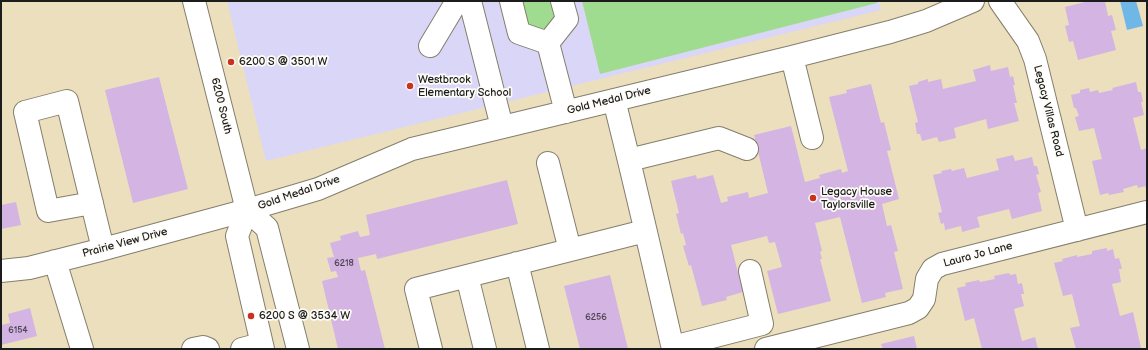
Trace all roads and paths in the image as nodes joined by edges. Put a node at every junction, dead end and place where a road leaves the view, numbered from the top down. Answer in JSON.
{"nodes":[{"id":1,"x":194,"y":1,"type":"edge"},
{"id":2,"x":511,"y":1,"type":"edge"},
{"id":3,"x":562,"y":1,"type":"edge"},
{"id":4,"x":973,"y":1,"type":"edge"},
{"id":5,"x":1000,"y":1,"type":"edge"},
{"id":6,"x":461,"y":10,"type":"edge"},
{"id":7,"x":548,"y":43,"type":"junction"},
{"id":8,"x":430,"y":46,"type":"dead end"},
{"id":9,"x":792,"y":57,"type":"junction"},
{"id":10,"x":614,"y":100,"type":"junction"},
{"id":11,"x":566,"y":112,"type":"junction"},
{"id":12,"x":502,"y":127,"type":"junction"},
{"id":13,"x":812,"y":138,"type":"dead end"},
{"id":14,"x":747,"y":149,"type":"dead end"},
{"id":15,"x":629,"y":160,"type":"junction"},
{"id":16,"x":548,"y":164,"type":"dead end"},
{"id":17,"x":92,"y":203,"type":"junction"},
{"id":18,"x":247,"y":210,"type":"junction"},
{"id":19,"x":1147,"y":212,"type":"edge"},
{"id":20,"x":1077,"y":230,"type":"junction"},
{"id":21,"x":645,"y":231,"type":"junction"},
{"id":22,"x":103,"y":249,"type":"junction"},
{"id":23,"x":570,"y":250,"type":"junction"},
{"id":24,"x":54,"y":261,"type":"junction"},
{"id":25,"x":516,"y":263,"type":"junction"},
{"id":26,"x":1,"y":271,"type":"edge"},
{"id":27,"x":750,"y":271,"type":"dead end"},
{"id":28,"x":467,"y":276,"type":"junction"},
{"id":29,"x":255,"y":347,"type":"edge"},
{"id":30,"x":673,"y":348,"type":"edge"},
{"id":31,"x":82,"y":349,"type":"edge"},
{"id":32,"x":193,"y":349,"type":"edge"},
{"id":33,"x":208,"y":349,"type":"edge"},
{"id":34,"x":298,"y":349,"type":"edge"},
{"id":35,"x":431,"y":349,"type":"edge"},
{"id":36,"x":485,"y":349,"type":"edge"},
{"id":37,"x":538,"y":349,"type":"edge"},
{"id":38,"x":766,"y":349,"type":"edge"}],
"edges":[{"from":1,"to":18,"type":"street","name":"6200 South"},
{"from":2,"to":7,"type":"street"},
{"from":3,"to":7,"type":"street"},
{"from":4,"to":9,"type":"street","name":"Gold Medal Drive"},
{"from":5,"to":20,"type":"street","name":"Legacy Villas Road"},
{"from":6,"to":8,"type":"street"},
{"from":6,"to":12,"type":"street"},
{"from":7,"to":11,"type":"street"},
{"from":9,"to":10,"type":"street","name":"Gold Medal Drive"},
{"from":9,"to":13,"type":"street"},
{"from":10,"to":11,"type":"street","name":"Gold Medal Drive"},
{"from":10,"to":15,"type":"street"},
{"from":11,"to":12,"type":"street","name":"Gold Medal Drive"},
{"from":12,"to":18,"type":"street","name":"Gold Medal Drive"},
{"from":14,"to":15,"type":"street"},
{"from":15,"to":21,"type":"street"},
{"from":16,"to":23,"type":"street"},
{"from":17,"to":17,"type":"street"},
{"from":17,"to":22,"type":"street"},
{"from":18,"to":22,"type":"street","name":"Prairie View Drive"},
{"from":18,"to":29,"type":"street"},
{"from":18,"to":34,"type":"street"},
{"from":19,"to":20,"type":"street","name":"Laura Jo Lane"},
{"from":20,"to":38,"type":"street","name":"Laura Jo Lane"},
{"from":21,"to":23,"type":"street"},
{"from":21,"to":30,"type":"street"},
{"from":22,"to":24,"type":"street","name":"Prairie View Drive"},
{"from":23,"to":25,"type":"street"},
{"from":24,"to":26,"type":"street","name":"Prairie View Drive"},
{"from":24,"to":31,"type":"street"},
{"from":25,"to":28,"type":"street"},
{"from":25,"to":37,"type":"street"},
{"from":27,"to":30,"type":"street"},
{"from":28,"to":35,"type":"street"},
{"from":28,"to":36,"type":"street"},
{"from":32,"to":33,"type":"street"}]}
